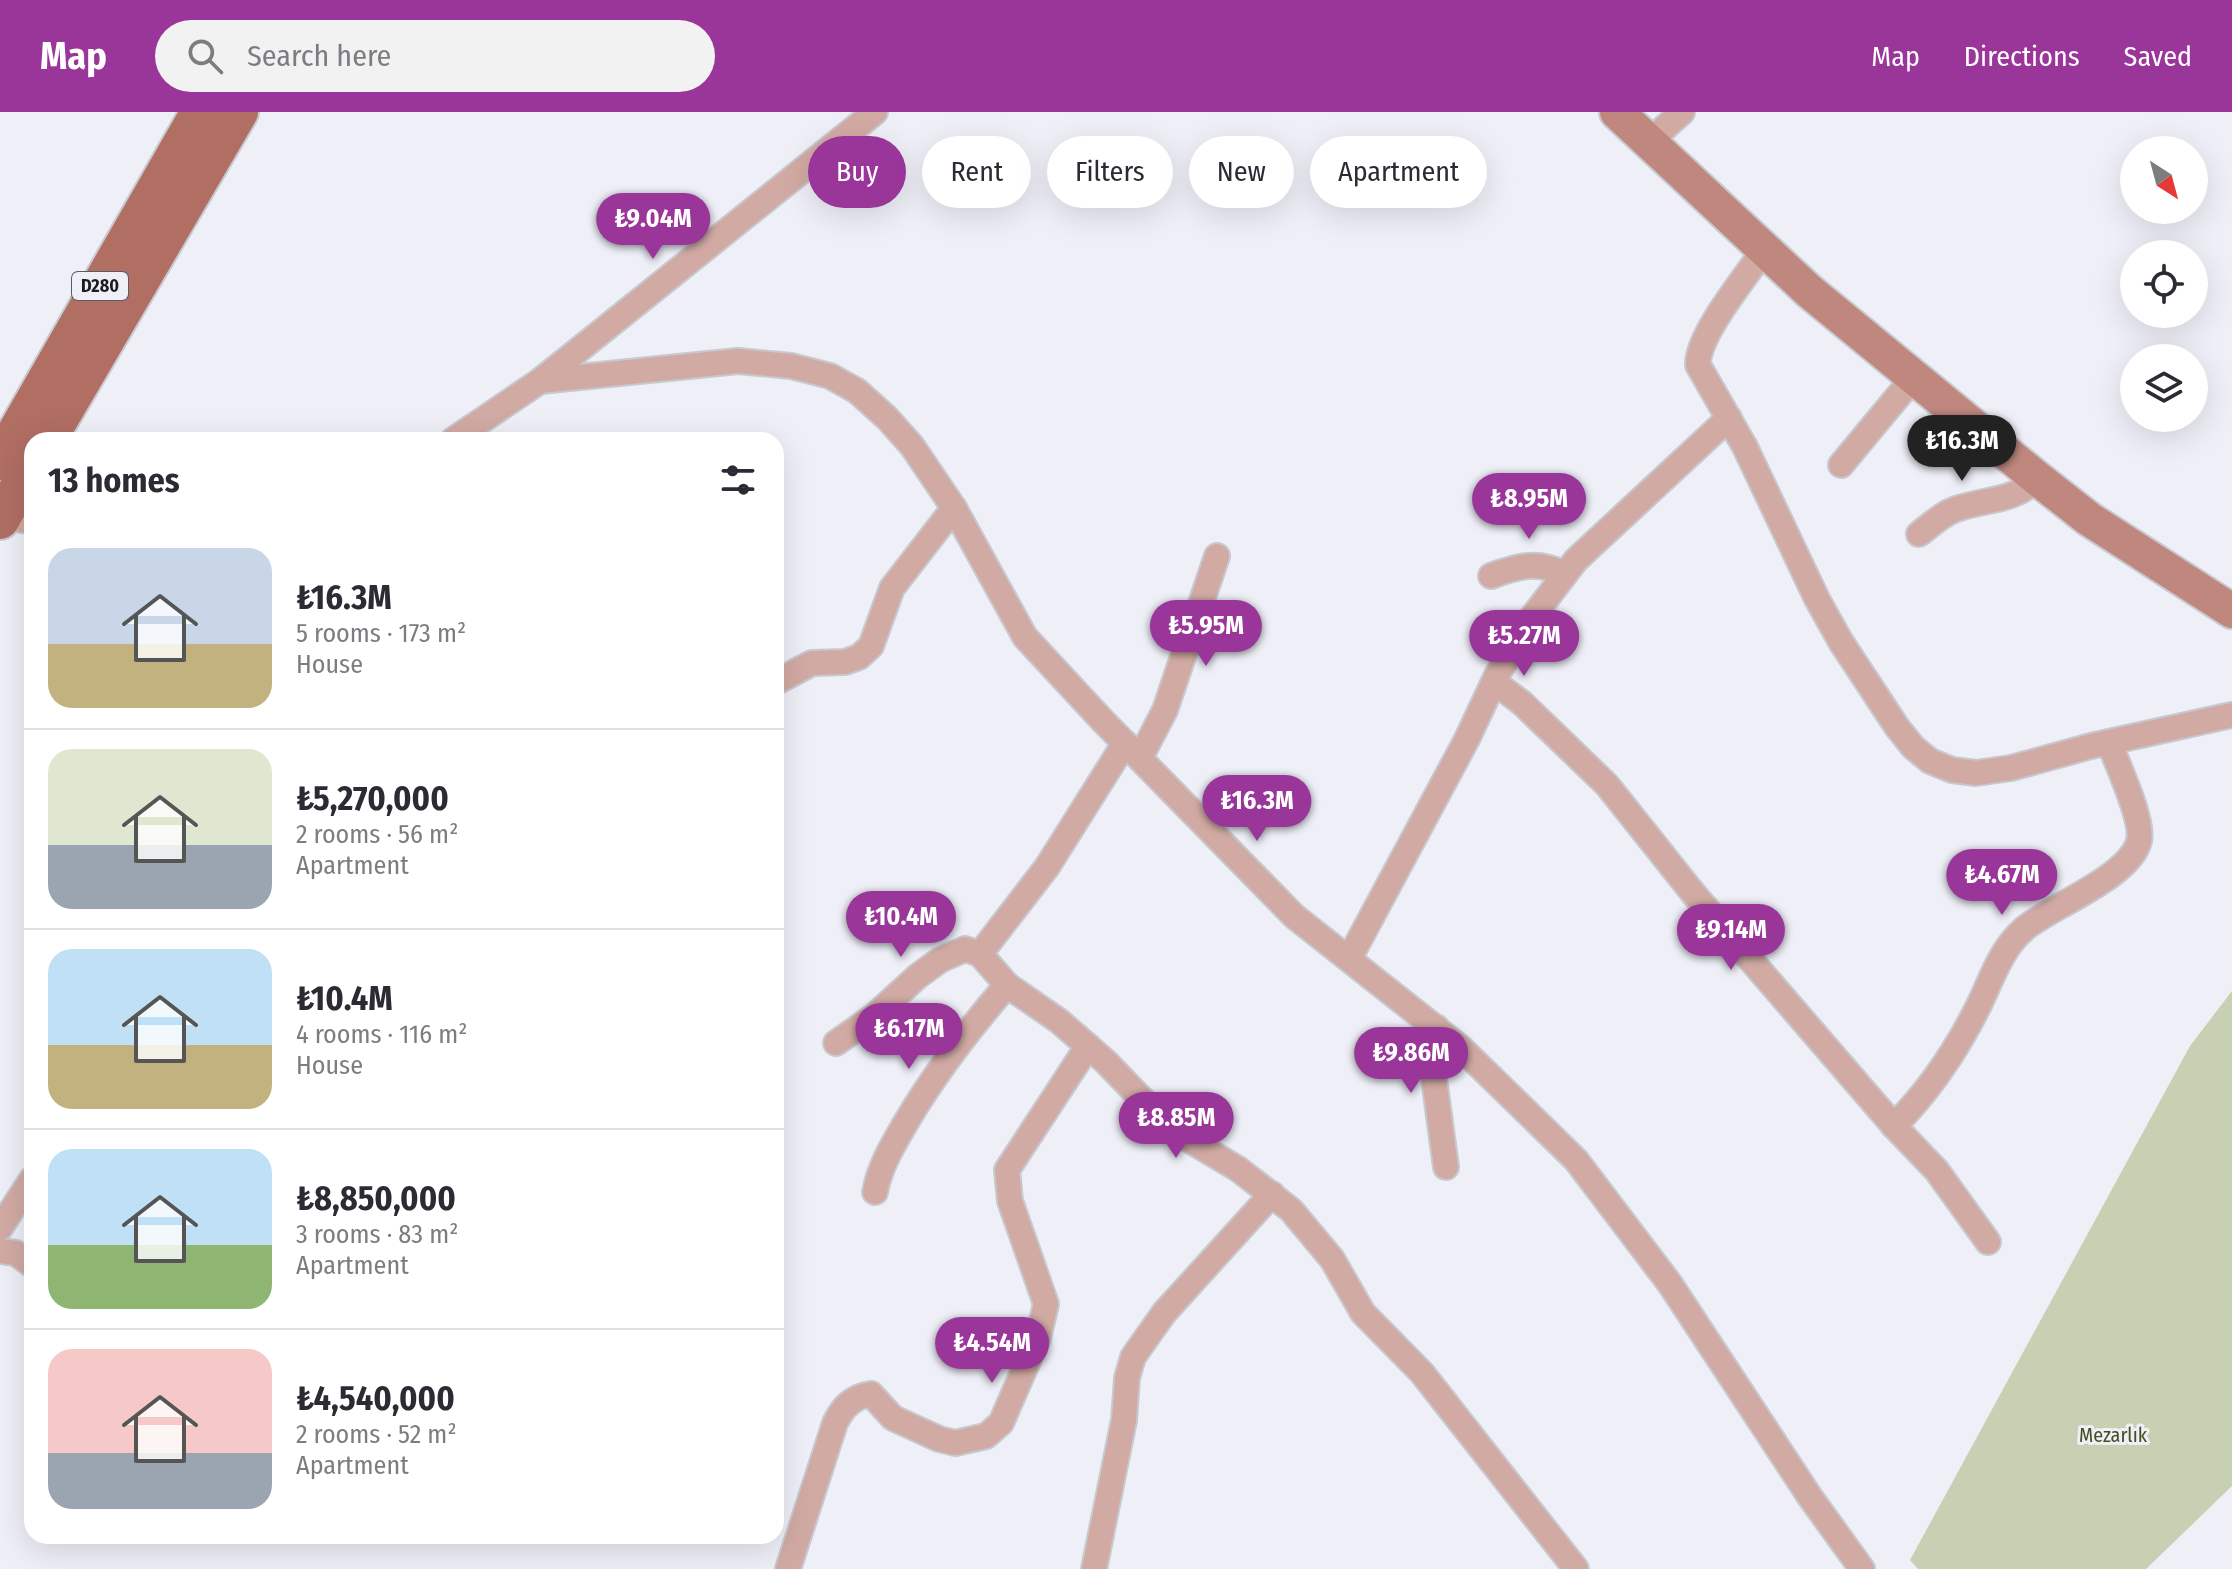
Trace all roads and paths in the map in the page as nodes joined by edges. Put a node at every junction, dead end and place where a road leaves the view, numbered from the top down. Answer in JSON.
{"nodes":[{"id":1,"x":200,"y":112,"type":"edge"},
{"id":2,"x":239,"y":112,"type":"edge"},
{"id":3,"x":875,"y":112,"type":"edge"},
{"id":4,"x":1617,"y":112,"type":"edge"},
{"id":5,"x":1682,"y":112,"type":"edge"},
{"id":6,"x":1651,"y":140,"type":"junction"},
{"id":7,"x":1763,"y":251,"type":"junction"},
{"id":8,"x":1914,"y":377,"type":"junction"},
{"id":9,"x":540,"y":381,"type":"junction"},
{"id":10,"x":1729,"y":418,"type":"junction"},
{"id":11,"x":43,"y":432,"type":"edge"},
{"id":12,"x":52,"y":432,"type":"edge"},
{"id":13,"x":465,"y":432,"type":"edge"},
{"id":14,"x":1841,"y":465,"type":"dead end"},
{"id":15,"x":24,"y":471,"type":"edge"},
{"id":16,"x":2038,"y":479,"type":"junction"},
{"id":17,"x":14,"y":491,"type":"edge"},
{"id":18,"x":954,"y":508,"type":"junction"},
{"id":19,"x":1919,"y":534,"type":"dead end"},
{"id":20,"x":1217,"y":556,"type":"dead end"},
{"id":21,"x":1564,"y":574,"type":"junction"},
{"id":22,"x":1491,"y":576,"type":"dead end"},
{"id":23,"x":2232,"y":611,"type":"edge"},
{"id":24,"x":784,"y":678,"type":"edge"},
{"id":25,"x":1494,"y":682,"type":"junction"},
{"id":26,"x":2232,"y":715,"type":"edge"},
{"id":27,"x":2109,"y":742,"type":"junction"},
{"id":28,"x":1133,"y":750,"type":"junction"},
{"id":29,"x":980,"y":954,"type":"junction"},
{"id":30,"x":1349,"y":959,"type":"junction"},
{"id":31,"x":1007,"y":985,"type":"junction"},
{"id":32,"x":1436,"y":1027,"type":"junction"},
{"id":33,"x":836,"y":1043,"type":"dead end"},
{"id":34,"x":1088,"y":1046,"type":"junction"},
{"id":35,"x":1894,"y":1126,"type":"junction"},
{"id":36,"x":1446,"y":1167,"type":"dead end"},
{"id":37,"x":24,"y":1191,"type":"edge"},
{"id":38,"x":875,"y":1192,"type":"dead end"},
{"id":39,"x":1272,"y":1194,"type":"junction"},
{"id":40,"x":0,"y":1228,"type":"edge"},
{"id":41,"x":1988,"y":1242,"type":"dead end"},
{"id":42,"x":0,"y":1251,"type":"edge"},
{"id":43,"x":24,"y":1259,"type":"edge"},
{"id":44,"x":788,"y":1569,"type":"edge"},
{"id":45,"x":1094,"y":1569,"type":"edge"},
{"id":46,"x":1576,"y":1569,"type":"edge"},
{"id":47,"x":1862,"y":1569,"type":"edge"}],
"edges":[{"from":1,"to":11,"type":"main road","number":"D280"},
{"from":2,"to":12,"type":"main road","number":"D280"},
{"from":3,"to":9,"type":"street"},
{"from":4,"to":6,"type":"street"},
{"from":5,"to":6,"type":"street"},
{"from":6,"to":7,"type":"street"},
{"from":7,"to":8,"type":"street"},
{"from":7,"to":10,"type":"street"},
{"from":8,"to":14,"type":"street"},
{"from":8,"to":16,"type":"street"},
{"from":9,"to":13,"type":"street"},
{"from":9,"to":18,"type":"street"},
{"from":10,"to":21,"type":"street"},
{"from":10,"to":27,"type":"street"},
{"from":15,"to":17,"type":"main road","number":"D280"},
{"from":16,"to":19,"type":"street"},
{"from":16,"to":23,"type":"street"},
{"from":18,"to":24,"type":"street"},
{"from":18,"to":28,"type":"street"},
{"from":20,"to":28,"type":"street"},
{"from":21,"to":22,"type":"street"},
{"from":21,"to":25,"type":"street"},
{"from":25,"to":30,"type":"street"},
{"from":25,"to":35,"type":"street"},
{"from":26,"to":27,"type":"street"},
{"from":27,"to":35,"type":"street"},
{"from":28,"to":29,"type":"street"},
{"from":28,"to":30,"type":"street"},
{"from":29,"to":31,"type":"street"},
{"from":29,"to":33,"type":"street"},
{"from":30,"to":32,"type":"street"},
{"from":31,"to":34,"type":"street"},
{"from":31,"to":38,"type":"street"},
{"from":32,"to":36,"type":"street"},
{"from":32,"to":47,"type":"street"},
{"from":34,"to":39,"type":"street"},
{"from":34,"to":44,"type":"street"},
{"from":35,"to":41,"type":"street"},
{"from":37,"to":40,"type":"street"},
{"from":39,"to":45,"type":"street"},
{"from":39,"to":46,"type":"street"},
{"from":42,"to":43,"type":"street"}]}
